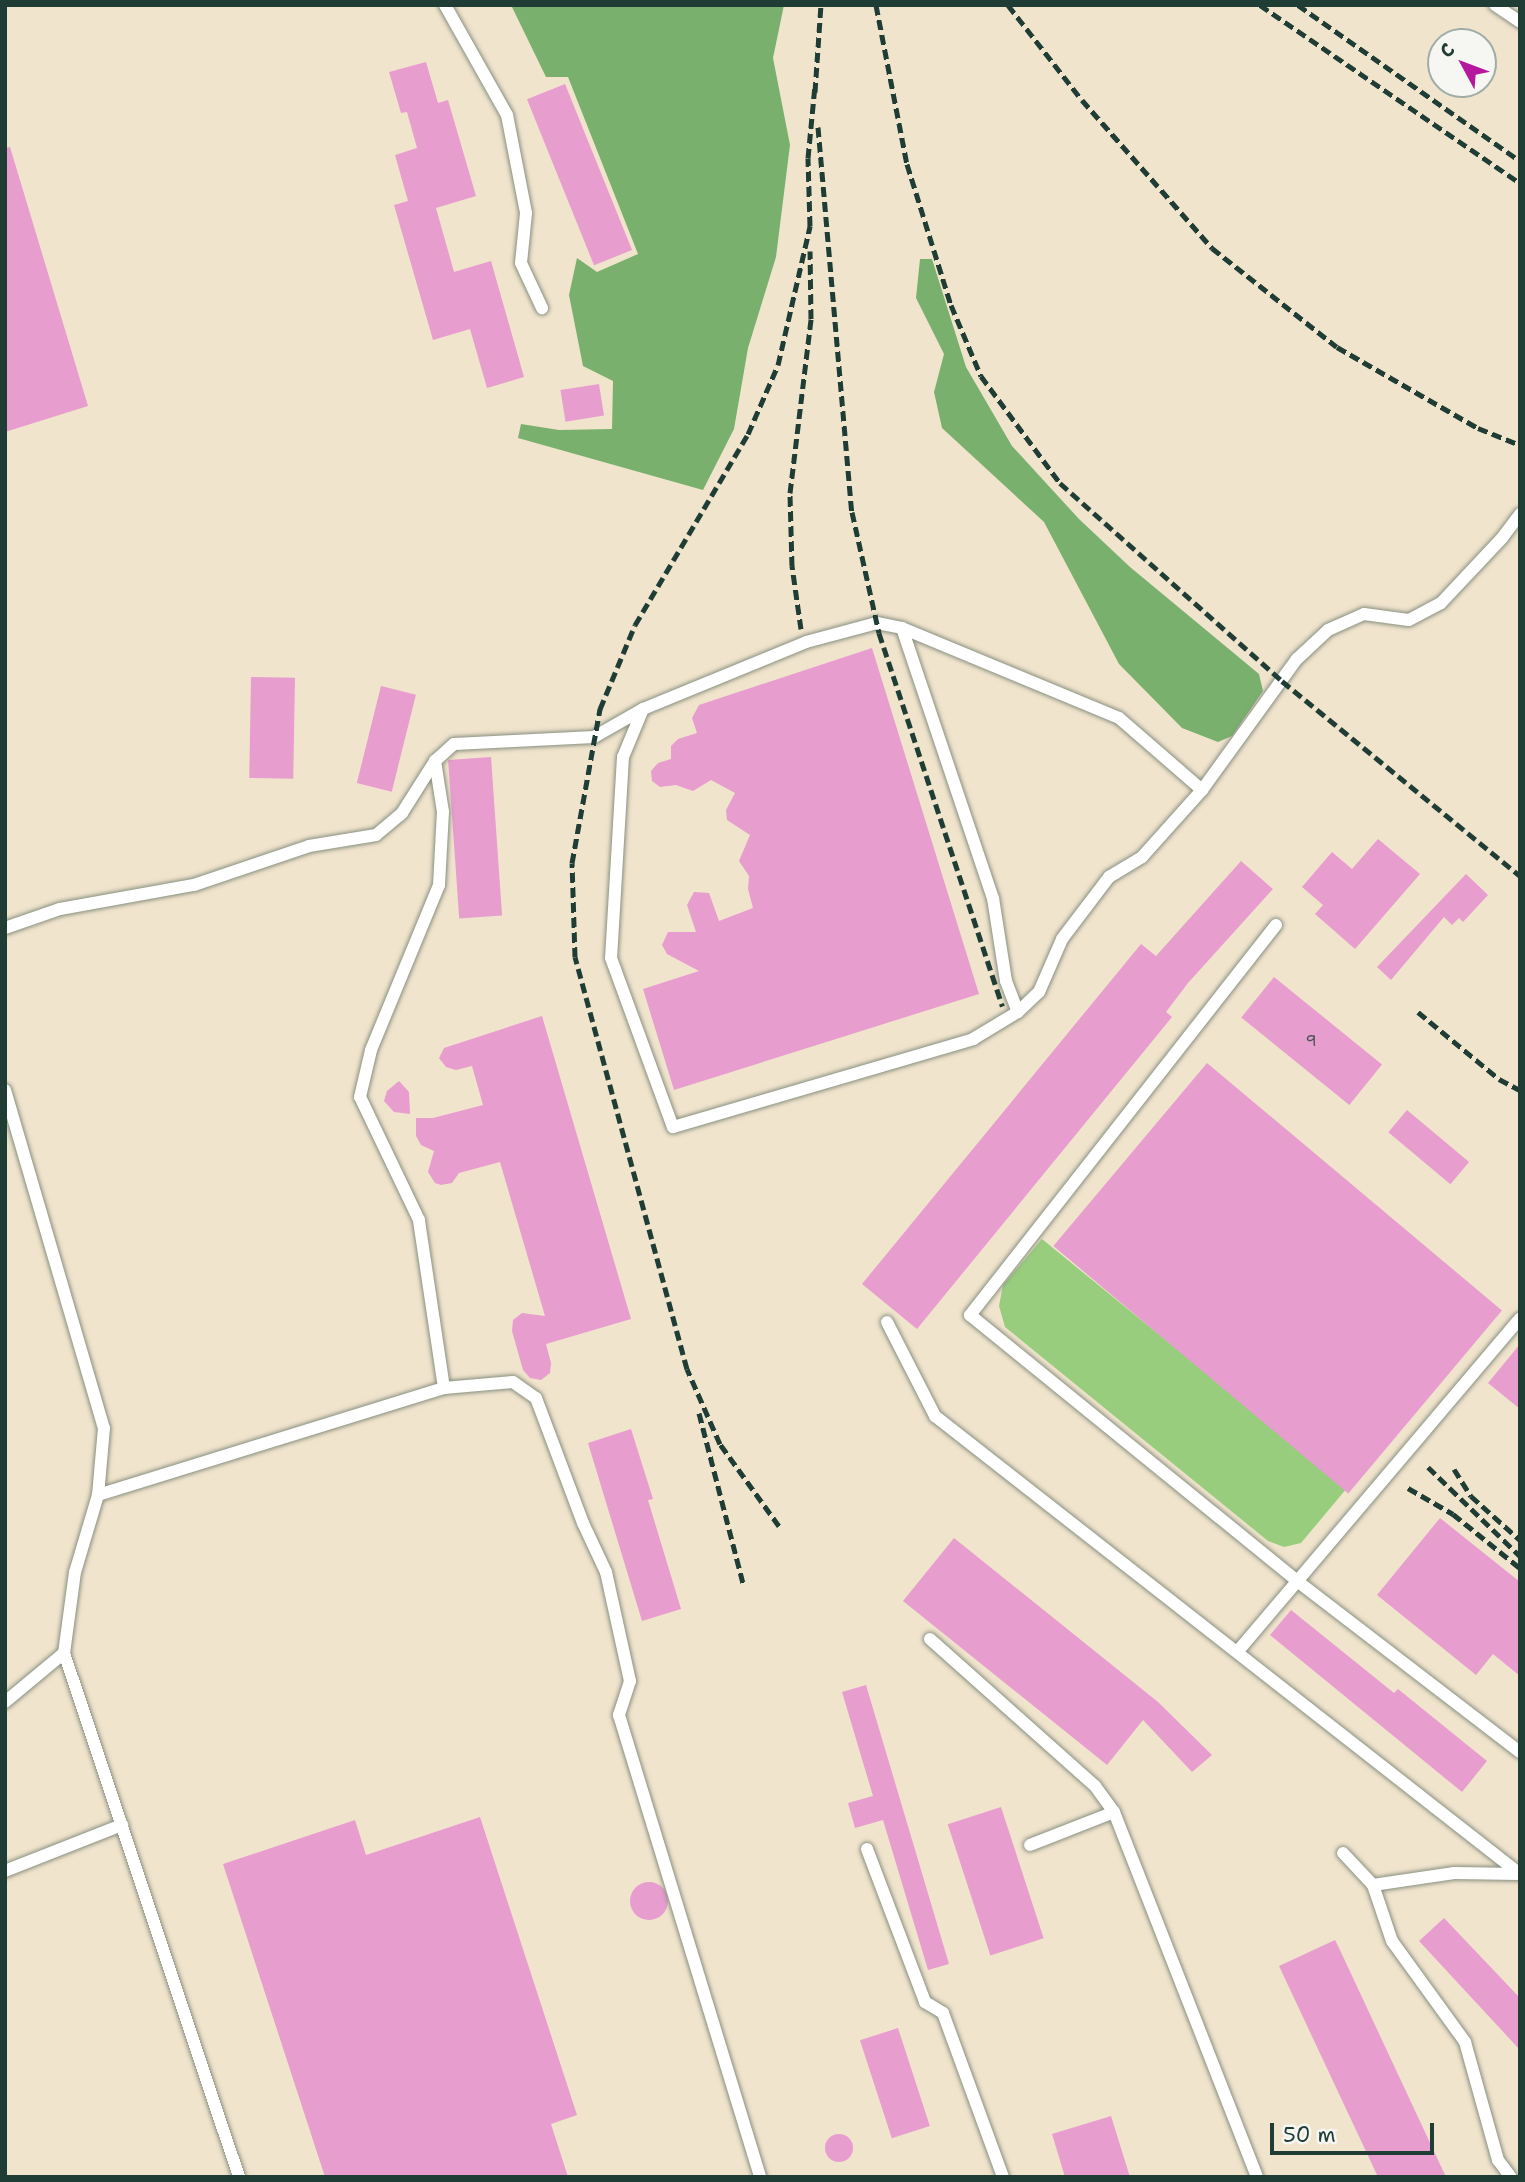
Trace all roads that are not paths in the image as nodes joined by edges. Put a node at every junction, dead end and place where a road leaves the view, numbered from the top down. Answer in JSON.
{"nodes":[{"id":1,"x":445,"y":5,"type":"edge"},
{"id":2,"x":1495,"y":5,"type":"edge"},
{"id":3,"x":1520,"y":22,"type":"edge"},
{"id":4,"x":542,"y":308,"type":"dead end"},
{"id":5,"x":1520,"y":514,"type":"edge"},
{"id":6,"x":902,"y":628,"type":"junction"},
{"id":7,"x":643,"y":709,"type":"junction"},
{"id":8,"x":435,"y":761,"type":"junction"},
{"id":9,"x":1202,"y":790,"type":"junction"},
{"id":10,"x":1276,"y":925,"type":"dead end"},
{"id":11,"x":5,"y":928,"type":"edge"},
{"id":12,"x":1018,"y":1012,"type":"junction"},
{"id":13,"x":5,"y":1090,"type":"edge"},
{"id":14,"x":1520,"y":1319,"type":"edge"},
{"id":15,"x":887,"y":1322,"type":"dead end"},
{"id":16,"x":444,"y":1388,"type":"junction"},
{"id":17,"x":99,"y":1495,"type":"junction"},
{"id":18,"x":1297,"y":1581,"type":"junction"},
{"id":19,"x":930,"y":1639,"type":"dead end"},
{"id":20,"x":1238,"y":1651,"type":"junction"},
{"id":21,"x":64,"y":1653,"type":"junction"},
{"id":22,"x":5,"y":1702,"type":"edge"},
{"id":23,"x":1520,"y":1752,"type":"edge"},
{"id":24,"x":1114,"y":1812,"type":"junction"},
{"id":25,"x":122,"y":1825,"type":"junction"},
{"id":26,"x":1030,"y":1845,"type":"dead end"},
{"id":27,"x":867,"y":1849,"type":"dead end"},
{"id":28,"x":1343,"y":1853,"type":"dead end"},
{"id":29,"x":5,"y":1871,"type":"edge"},
{"id":30,"x":1519,"y":1874,"type":"edge"},
{"id":31,"x":1373,"y":1885,"type":"junction"},
{"id":32,"x":239,"y":2177,"type":"edge"},
{"id":33,"x":760,"y":2177,"type":"edge"},
{"id":34,"x":1003,"y":2177,"type":"edge"},
{"id":35,"x":1257,"y":2177,"type":"edge"},
{"id":36,"x":1511,"y":2177,"type":"edge"}],
"edges":[{"from":1,"to":4,"type":"lane"},
{"from":2,"to":3,"type":"lane"},
{"from":5,"to":9,"type":"lane"},
{"from":6,"to":7,"type":"lane"},
{"from":6,"to":9,"type":"lane"},
{"from":6,"to":12,"type":"lane"},
{"from":7,"to":8,"type":"lane"},
{"from":7,"to":12,"type":"lane"},
{"from":8,"to":11,"type":"lane"},
{"from":8,"to":16,"type":"lane"},
{"from":9,"to":12,"type":"lane"},
{"from":10,"to":18,"type":"lane"},
{"from":13,"to":17,"type":"lane"},
{"from":14,"to":18,"type":"lane"},
{"from":15,"to":20,"type":"lane"},
{"from":16,"to":17,"type":"lane"},
{"from":16,"to":33,"type":"lane"},
{"from":17,"to":21,"type":"lane"},
{"from":18,"to":20,"type":"lane"},
{"from":18,"to":23,"type":"lane"},
{"from":19,"to":24,"type":"lane"},
{"from":20,"to":30,"type":"lane"},
{"from":21,"to":22,"type":"lane"},
{"from":21,"to":25,"type":"lane"},
{"from":24,"to":26,"type":"lane"},
{"from":24,"to":35,"type":"lane"},
{"from":25,"to":29,"type":"lane"},
{"from":25,"to":32,"type":"lane"},
{"from":27,"to":34,"type":"lane"},
{"from":28,"to":31,"type":"lane"},
{"from":30,"to":31,"type":"lane"},
{"from":31,"to":36,"type":"lane"}]}
